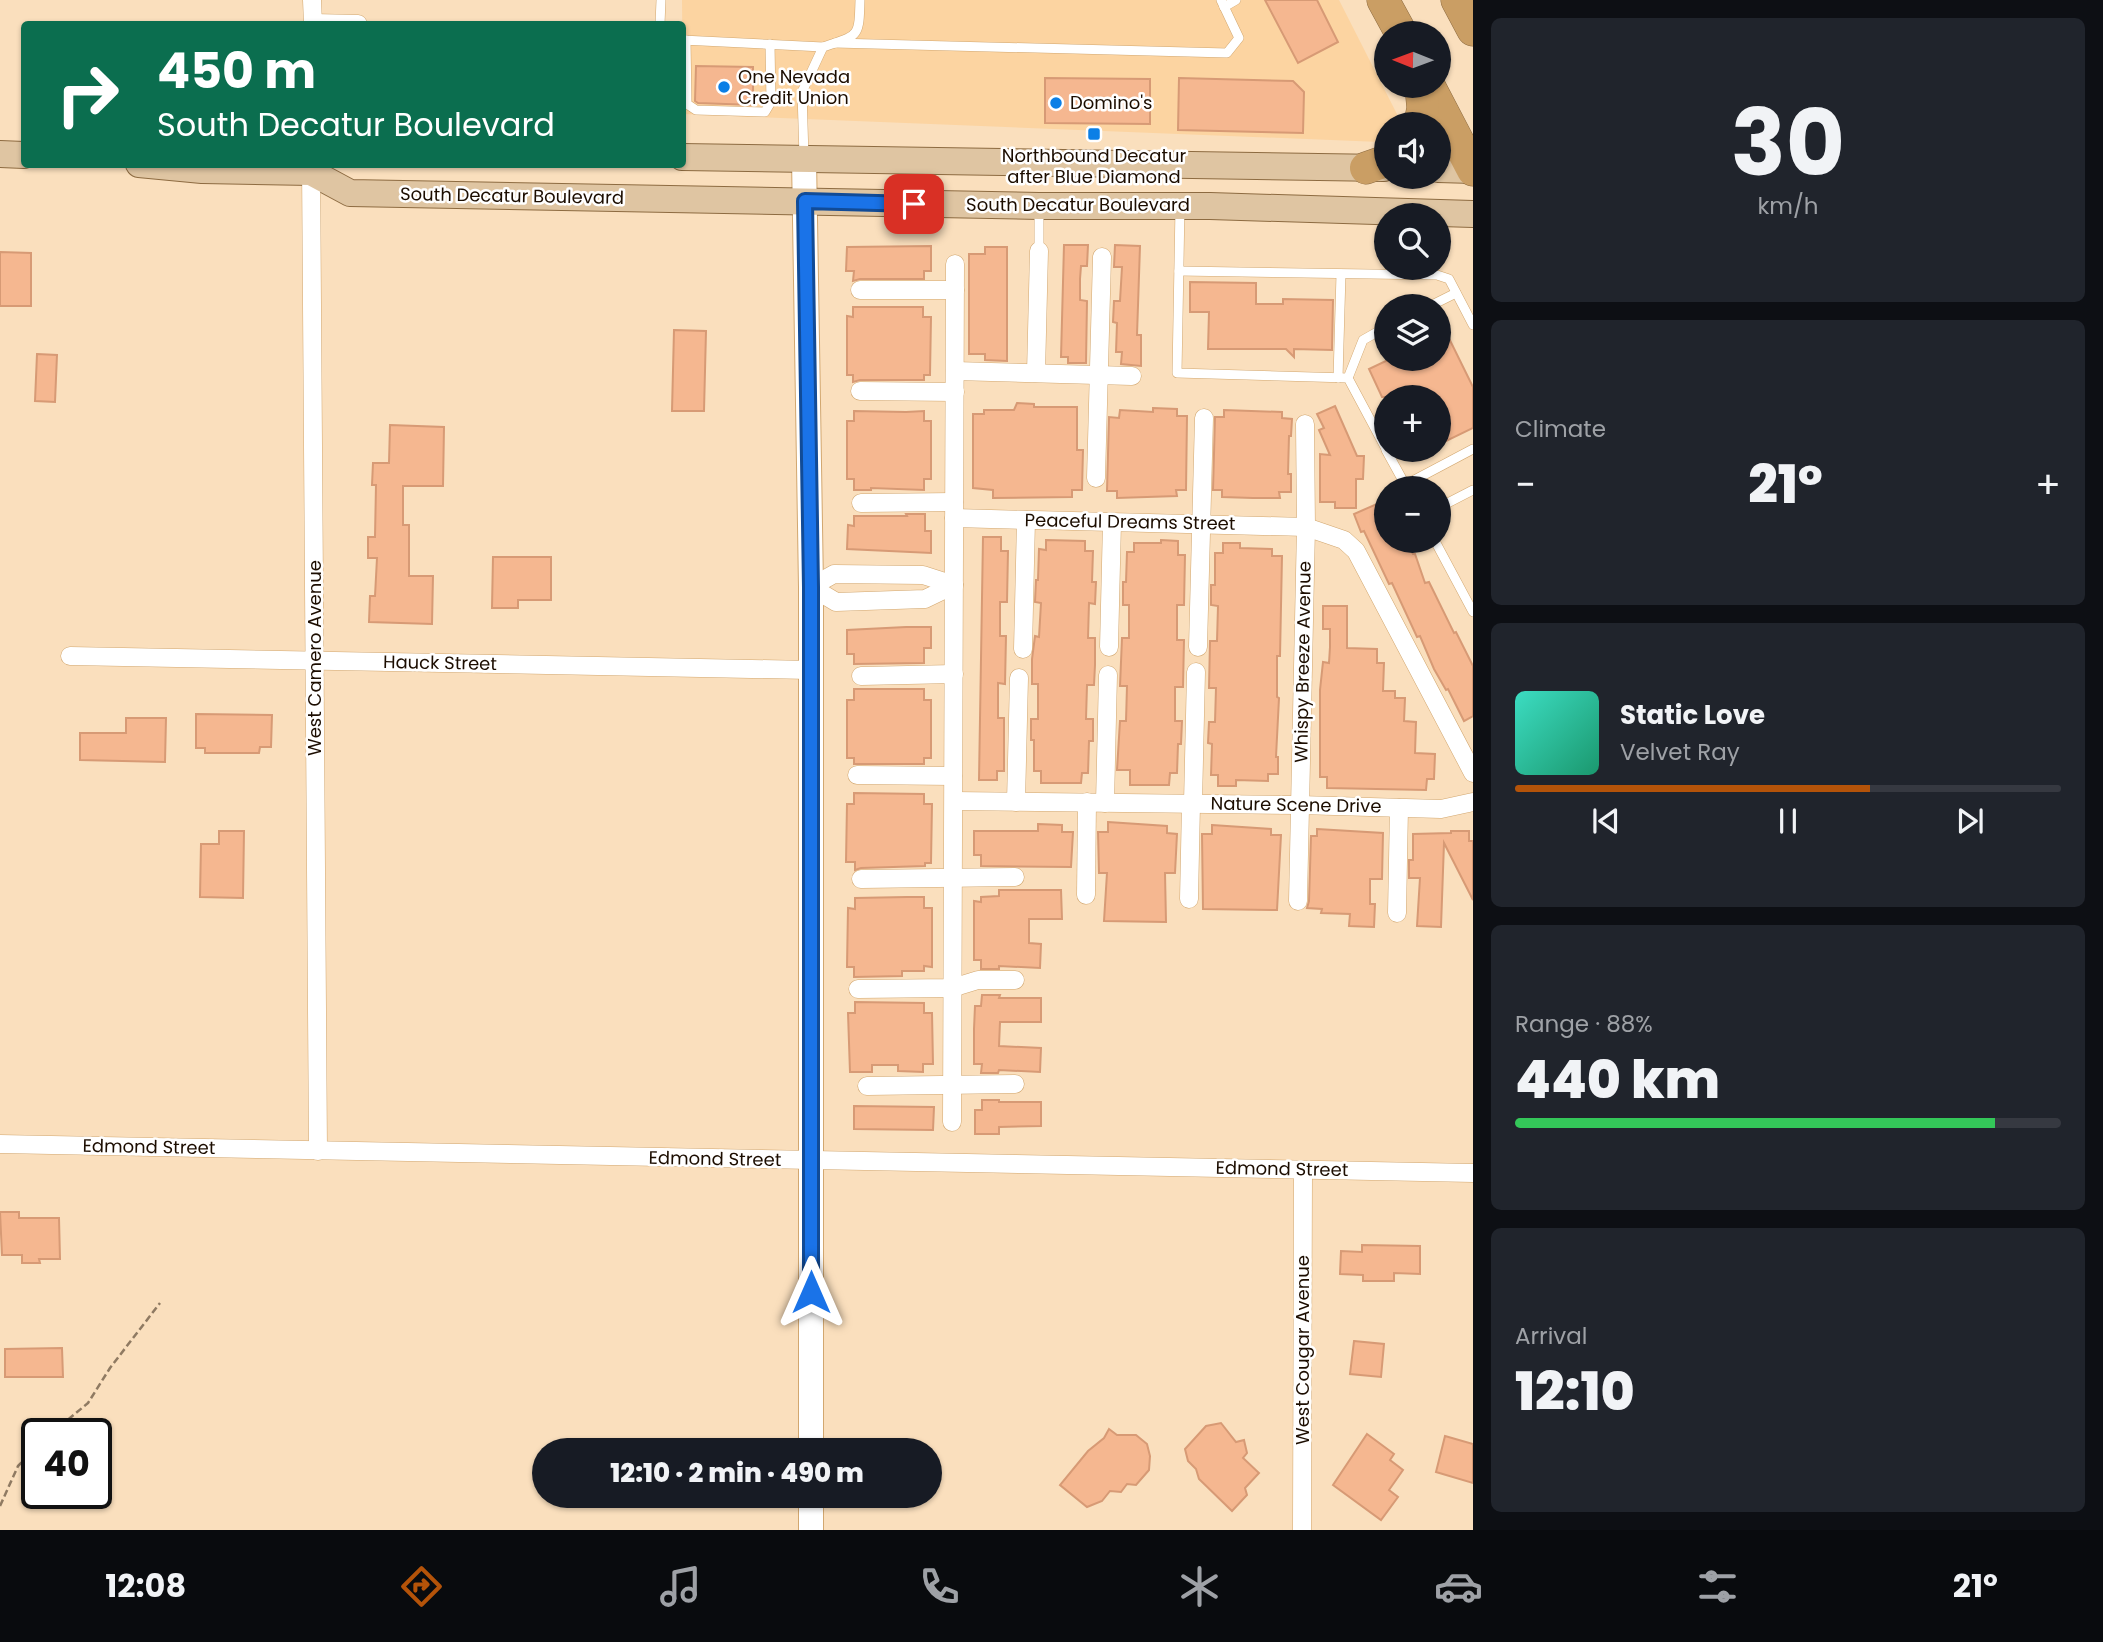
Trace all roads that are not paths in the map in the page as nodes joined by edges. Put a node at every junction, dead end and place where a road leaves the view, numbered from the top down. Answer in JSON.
{"nodes":[{"id":1,"x":312,"y":0,"type":"edge"},
{"id":2,"x":661,"y":0,"type":"edge"},
{"id":3,"x":860,"y":0,"type":"edge"},
{"id":4,"x":1236,"y":0,"type":"edge"},
{"id":5,"x":1383,"y":0,"type":"edge"},
{"id":6,"x":1457,"y":0,"type":"edge"},
{"id":7,"x":1223,"y":3,"type":"edge"},
{"id":8,"x":313,"y":21,"type":"edge"},
{"id":9,"x":660,"y":21,"type":"edge"},
{"id":10,"x":1394,"y":21,"type":"edge"},
{"id":11,"x":1473,"y":30,"type":"edge"},
{"id":12,"x":686,"y":40,"type":"edge"},
{"id":13,"x":835,"y":43,"type":"junction"},
{"id":14,"x":771,"y":44,"type":"junction"},
{"id":15,"x":823,"y":47,"type":"junction"},
{"id":16,"x":686,"y":72,"type":"edge"},
{"id":17,"x":1435,"y":98,"type":"edge"},
{"id":18,"x":0,"y":154,"type":"edge"},
{"id":19,"x":21,"y":155,"type":"edge"},
{"id":20,"x":686,"y":157,"type":"edge"},
{"id":21,"x":804,"y":159,"type":"junction"},
{"id":22,"x":1374,"y":165,"type":"edge"},
{"id":23,"x":181,"y":168,"type":"edge"},
{"id":24,"x":278,"y":168,"type":"edge"},
{"id":25,"x":316,"y":168,"type":"edge"},
{"id":26,"x":317,"y":168,"type":"edge"},
{"id":27,"x":1451,"y":169,"type":"edge"},
{"id":28,"x":1473,"y":170,"type":"edge"},
{"id":29,"x":805,"y":201,"type":"junction"},
{"id":30,"x":1180,"y":205,"type":"junction"},
{"id":31,"x":1039,"y":206,"type":"junction"},
{"id":32,"x":1473,"y":214,"type":"edge"},
{"id":33,"x":1039,"y":251,"type":"joint"},
{"id":34,"x":1102,"y":257,"type":"dead end"},
{"id":35,"x":954,"y":264,"type":"dead end"},
{"id":36,"x":1179,"y":271,"type":"junction"},
{"id":37,"x":1341,"y":274,"type":"junction"},
{"id":38,"x":860,"y":290,"type":"dead end"},
{"id":39,"x":955,"y":290,"type":"junction"},
{"id":40,"x":1457,"y":293,"type":"junction"},
{"id":41,"x":1451,"y":296,"type":"edge"},
{"id":42,"x":1473,"y":325,"type":"edge"},
{"id":43,"x":1374,"y":334,"type":"edge"},
{"id":44,"x":955,"y":370,"type":"junction"},
{"id":45,"x":1036,"y":373,"type":"junction"},
{"id":46,"x":1098,"y":375,"type":"junction"},
{"id":47,"x":1132,"y":376,"type":"dead end"},
{"id":48,"x":1343,"y":378,"type":"junction"},
{"id":49,"x":860,"y":391,"type":"dead end"},
{"id":50,"x":955,"y":392,"type":"junction"},
{"id":51,"x":1204,"y":418,"type":"dead end"},
{"id":52,"x":1305,"y":424,"type":"dead end"},
{"id":53,"x":1374,"y":430,"type":"edge"},
{"id":54,"x":1473,"y":449,"type":"edge"},
{"id":55,"x":1424,"y":476,"type":"edge"},
{"id":56,"x":1096,"y":478,"type":"dead end"},
{"id":57,"x":1473,"y":490,"type":"edge"},
{"id":58,"x":1451,"y":501,"type":"edge"},
{"id":59,"x":861,"y":503,"type":"dead end"},
{"id":60,"x":954,"y":510,"type":"junction"},
{"id":61,"x":1026,"y":520,"type":"junction"},
{"id":62,"x":1112,"y":522,"type":"junction"},
{"id":63,"x":1201,"y":524,"type":"junction"},
{"id":64,"x":1306,"y":527,"type":"junction"},
{"id":65,"x":1442,"y":553,"type":"edge"},
{"id":66,"x":901,"y":576,"type":"junction"},
{"id":67,"x":954,"y":585,"type":"junction"},
{"id":68,"x":811,"y":587,"type":"junction"},
{"id":69,"x":902,"y":601,"type":"junction"},
{"id":70,"x":1472,"y":606,"type":"edge"},
{"id":71,"x":1110,"y":647,"type":"dead end"},
{"id":72,"x":1198,"y":648,"type":"dead end"},
{"id":73,"x":1023,"y":649,"type":"dead end"},
{"id":74,"x":70,"y":656,"type":"dead end"},
{"id":75,"x":316,"y":660,"type":"junction"},
{"id":76,"x":810,"y":670,"type":"junction"},
{"id":77,"x":1196,"y":672,"type":"dead end"},
{"id":78,"x":954,"y":674,"type":"junction"},
{"id":79,"x":1108,"y":675,"type":"dead end"},
{"id":80,"x":861,"y":676,"type":"dead end"},
{"id":81,"x":1019,"y":678,"type":"dead end"},
{"id":82,"x":1473,"y":773,"type":"edge"},
{"id":83,"x":857,"y":775,"type":"dead end"},
{"id":84,"x":953,"y":776,"type":"junction"},
{"id":85,"x":954,"y":801,"type":"junction"},
{"id":86,"x":1016,"y":802,"type":"junction"},
{"id":87,"x":1087,"y":802,"type":"junction"},
{"id":88,"x":1473,"y":802,"type":"edge"},
{"id":89,"x":1105,"y":803,"type":"junction"},
{"id":90,"x":1192,"y":804,"type":"junction"},
{"id":91,"x":1300,"y":805,"type":"junction"},
{"id":92,"x":1399,"y":808,"type":"junction"},
{"id":93,"x":1015,"y":877,"type":"dead end"},
{"id":94,"x":860,"y":879,"type":"dead end"},
{"id":95,"x":953,"y":880,"type":"junction"},
{"id":96,"x":1086,"y":895,"type":"dead end"},
{"id":97,"x":1189,"y":899,"type":"dead end"},
{"id":98,"x":1298,"y":901,"type":"dead end"},
{"id":99,"x":1397,"y":913,"type":"dead end"},
{"id":100,"x":1015,"y":980,"type":"dead end"},
{"id":101,"x":953,"y":988,"type":"junction"},
{"id":102,"x":858,"y":989,"type":"dead end"},
{"id":103,"x":952,"y":1084,"type":"junction"},
{"id":104,"x":1014,"y":1084,"type":"dead end"},
{"id":105,"x":867,"y":1086,"type":"dead end"},
{"id":106,"x":952,"y":1122,"type":"dead end"},
{"id":107,"x":0,"y":1144,"type":"edge"},
{"id":108,"x":318,"y":1151,"type":"junction"},
{"id":109,"x":811,"y":1160,"type":"junction"},
{"id":110,"x":1303,"y":1170,"type":"junction"},
{"id":111,"x":1473,"y":1173,"type":"edge"},
{"id":112,"x":811,"y":1438,"type":"edge"},
{"id":113,"x":811,"y":1508,"type":"edge"},
{"id":114,"x":811,"y":1530,"type":"edge"},
{"id":115,"x":1302,"y":1530,"type":"edge"}],
"edges":[{"from":1,"to":8,"type":"street"},
{"from":2,"to":9,"type":"lane"},
{"from":3,"to":13,"type":"lane"},
{"from":4,"to":7,"type":"lane"},
{"from":5,"to":10,"type":"highway"},
{"from":6,"to":11,"type":"highway"},
{"from":7,"to":13,"type":"lane"},
{"from":12,"to":14,"type":"lane"},
{"from":13,"to":15,"type":"lane"},
{"from":14,"to":15,"type":"lane"},
{"from":14,"to":16,"type":"lane"},
{"from":15,"to":21,"type":"lane"},
{"from":17,"to":28,"type":"highway"},
{"from":18,"to":19,"type":"main road"},
{"from":20,"to":21,"type":"main road"},
{"from":21,"to":22,"type":"main road"},
{"from":21,"to":29,"type":"street"},
{"from":23,"to":24,"type":"main road","name":"South Decatur Boulevard"},
{"from":25,"to":75,"type":"street","name":"West Camero Avenue"},
{"from":26,"to":29,"type":"main road","name":"South Decatur Boulevard"},
{"from":27,"to":28,"type":"main road"},
{"from":29,"to":31,"type":"main road","name":"South Decatur Boulevard"},
{"from":29,"to":68,"type":"street"},
{"from":30,"to":31,"type":"main road","name":"South Decatur Boulevard"},
{"from":30,"to":32,"type":"main road","name":"South Decatur Boulevard"},
{"from":30,"to":36,"type":"lane"},
{"from":31,"to":33,"type":"lane"},
{"from":33,"to":45,"type":"street"},
{"from":34,"to":46,"type":"street"},
{"from":35,"to":39,"type":"street"},
{"from":36,"to":37,"type":"lane"},
{"from":36,"to":48,"type":"lane"},
{"from":37,"to":40,"type":"lane"},
{"from":37,"to":48,"type":"lane"},
{"from":38,"to":39,"type":"street"},
{"from":39,"to":44,"type":"street"},
{"from":40,"to":41,"type":"lane"},
{"from":40,"to":42,"type":"lane"},
{"from":43,"to":48,"type":"lane"},
{"from":44,"to":45,"type":"street"},
{"from":44,"to":50,"type":"street"},
{"from":45,"to":46,"type":"street"},
{"from":46,"to":47,"type":"street"},
{"from":46,"to":56,"type":"street"},
{"from":48,"to":53,"type":"lane"},
{"from":49,"to":50,"type":"street"},
{"from":50,"to":60,"type":"street"},
{"from":51,"to":63,"type":"street"},
{"from":52,"to":64,"type":"street","name":"Whispy Breeze Avenue"},
{"from":54,"to":55,"type":"lane"},
{"from":57,"to":58,"type":"lane"},
{"from":59,"to":60,"type":"street","name":"Peaceful Dreams Street"},
{"from":60,"to":61,"type":"street","name":"Peaceful Dreams Street"},
{"from":60,"to":67,"type":"street"},
{"from":61,"to":62,"type":"street","name":"Peaceful Dreams Street"},
{"from":61,"to":73,"type":"street"},
{"from":62,"to":63,"type":"street","name":"Peaceful Dreams Street"},
{"from":62,"to":71,"type":"street"},
{"from":63,"to":64,"type":"street","name":"Peaceful Dreams Street"},
{"from":63,"to":72,"type":"street"},
{"from":64,"to":82,"type":"street","name":"Peaceful Dreams Street"},
{"from":64,"to":91,"type":"street","name":"Whispy Breeze Avenue"},
{"from":65,"to":70,"type":"lane"},
{"from":66,"to":67,"type":"street"},
{"from":66,"to":68,"type":"street"},
{"from":66,"to":69,"type":"lane"},
{"from":67,"to":69,"type":"street"},
{"from":67,"to":78,"type":"street"},
{"from":68,"to":69,"type":"street"},
{"from":68,"to":76,"type":"street"},
{"from":74,"to":75,"type":"street","name":"Hauck Street"},
{"from":75,"to":76,"type":"street","name":"Hauck Street"},
{"from":75,"to":108,"type":"street","name":"West Camero Avenue"},
{"from":76,"to":109,"type":"street"},
{"from":77,"to":90,"type":"street","name":"Nature Scene Drive"},
{"from":78,"to":80,"type":"street"},
{"from":78,"to":84,"type":"street"},
{"from":79,"to":89,"type":"street"},
{"from":81,"to":86,"type":"street"},
{"from":83,"to":84,"type":"street"},
{"from":84,"to":85,"type":"street"},
{"from":85,"to":86,"type":"street","name":"Nature Scene Drive"},
{"from":85,"to":95,"type":"street"},
{"from":86,"to":87,"type":"street","name":"Nature Scene Drive"},
{"from":87,"to":89,"type":"street","name":"Nature Scene Drive"},
{"from":87,"to":96,"type":"street"},
{"from":88,"to":92,"type":"street","name":"Nature Scene Drive"},
{"from":89,"to":90,"type":"street","name":"Nature Scene Drive"},
{"from":90,"to":91,"type":"street","name":"Nature Scene Drive"},
{"from":90,"to":97,"type":"street","name":"Nature Scene Drive"},
{"from":91,"to":92,"type":"street","name":"Nature Scene Drive"},
{"from":91,"to":98,"type":"street","name":"Whispy Breeze Avenue"},
{"from":92,"to":99,"type":"street","name":"Nature Scene Drive"},
{"from":93,"to":95,"type":"street"},
{"from":94,"to":95,"type":"street"},
{"from":95,"to":101,"type":"street"},
{"from":100,"to":101,"type":"street"},
{"from":101,"to":102,"type":"street"},
{"from":101,"to":103,"type":"street"},
{"from":103,"to":104,"type":"street"},
{"from":103,"to":105,"type":"street"},
{"from":103,"to":106,"type":"street"},
{"from":107,"to":108,"type":"street","name":"Edmond Street"},
{"from":108,"to":109,"type":"street","name":"Edmond Street"},
{"from":109,"to":110,"type":"street","name":"Edmond Street"},
{"from":109,"to":112,"type":"street"},
{"from":110,"to":111,"type":"street","name":"Edmond Street"},
{"from":110,"to":115,"type":"street","name":"West Cougar Avenue"},
{"from":113,"to":114,"type":"street"}]}
